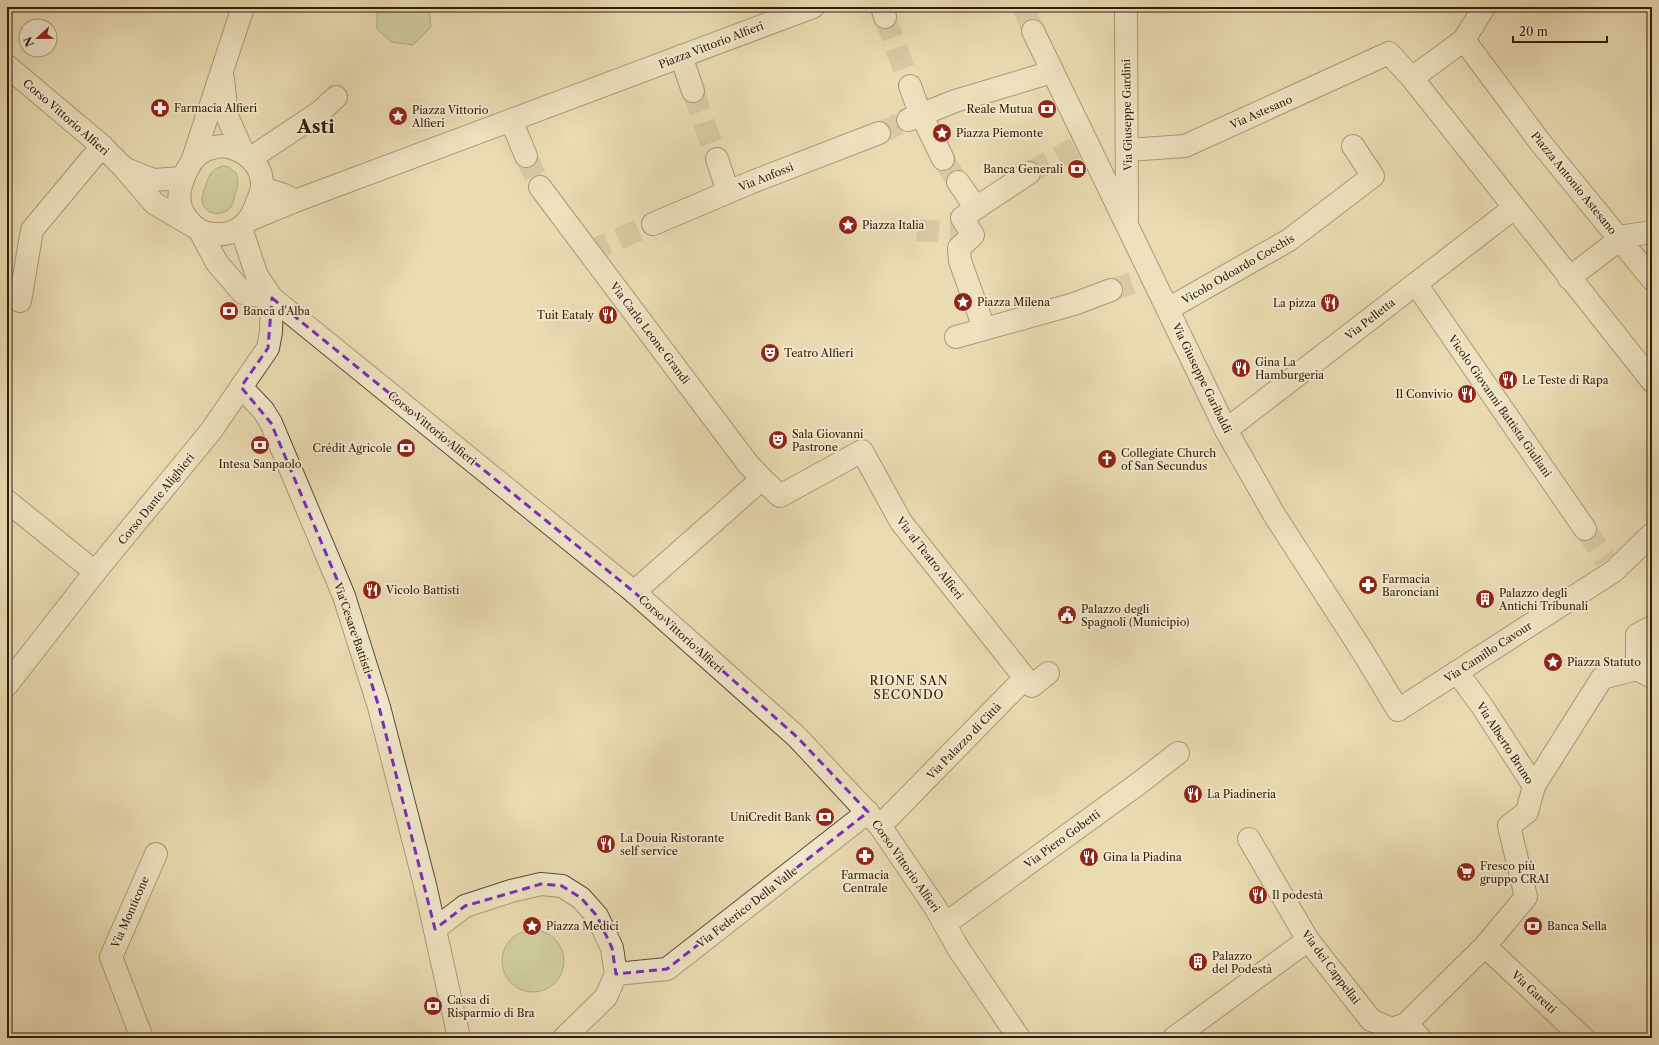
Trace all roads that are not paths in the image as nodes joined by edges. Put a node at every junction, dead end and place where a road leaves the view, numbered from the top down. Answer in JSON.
{"nodes":[{"id":1,"x":243,"y":7,"type":"edge"},
{"id":2,"x":813,"y":7,"type":"edge"},
{"id":3,"x":1126,"y":7,"type":"edge"},
{"id":4,"x":1484,"y":7,"type":"edge"},
{"id":5,"x":1033,"y":31,"type":"tunnel mouth"},
{"id":6,"x":1464,"y":40,"type":"junction"},
{"id":7,"x":681,"y":56,"type":"junction"},
{"id":8,"x":7,"y":66,"type":"edge"},
{"id":9,"x":222,"y":72,"type":"junction"},
{"id":10,"x":1052,"y":72,"type":"junction"},
{"id":11,"x":1412,"y":78,"type":"junction"},
{"id":12,"x":910,"y":86,"type":"tunnel mouth"},
{"id":13,"x":693,"y":91,"type":"tunnel mouth"},
{"id":14,"x":336,"y":97,"type":"dead end"},
{"id":15,"x":916,"y":114,"type":"junction"},
{"id":16,"x":512,"y":120,"type":"junction"},
{"id":17,"x":879,"y":132,"type":"tunnel mouth"},
{"id":18,"x":102,"y":146,"type":"junction"},
{"id":19,"x":1353,"y":146,"type":"dead end"},
{"id":20,"x":1128,"y":150,"type":"junction"},
{"id":21,"x":247,"y":155,"type":"junction"},
{"id":22,"x":526,"y":156,"type":"tunnel mouth"},
{"id":23,"x":193,"y":159,"type":"junction"},
{"id":24,"x":717,"y":159,"type":"tunnel mouth"},
{"id":25,"x":943,"y":159,"type":"tunnel mouth"},
{"id":26,"x":125,"y":169,"type":"junction"},
{"id":27,"x":1029,"y":174,"type":"tunnel mouth"},
{"id":28,"x":183,"y":178,"type":"junction"},
{"id":29,"x":958,"y":182,"type":"tunnel mouth"},
{"id":30,"x":540,"y":187,"type":"tunnel mouth"},
{"id":31,"x":262,"y":188,"type":"junction"},
{"id":32,"x":728,"y":192,"type":"junction"},
{"id":33,"x":295,"y":201,"type":"junction"},
{"id":34,"x":976,"y":208,"type":"junction"},
{"id":35,"x":1514,"y":208,"type":"junction"},
{"id":36,"x":245,"y":224,"type":"junction"},
{"id":37,"x":653,"y":224,"type":"tunnel mouth"},
{"id":38,"x":1127,"y":224,"type":"junction"},
{"id":39,"x":199,"y":230,"type":"junction"},
{"id":40,"x":1652,"y":232,"type":"edge"},
{"id":41,"x":1618,"y":237,"type":"junction"},
{"id":42,"x":1569,"y":278,"type":"junction"},
{"id":43,"x":1652,"y":279,"type":"edge"},
{"id":44,"x":1416,"y":284,"type":"junction"},
{"id":45,"x":1111,"y":290,"type":"tunnel mouth"},
{"id":46,"x":272,"y":298,"type":"junction"},
{"id":47,"x":20,"y":301,"type":"dead end"},
{"id":48,"x":1168,"y":309,"type":"junction"},
{"id":49,"x":984,"y":328,"type":"junction"},
{"id":50,"x":956,"y":337,"type":"dead end"},
{"id":51,"x":1652,"y":381,"type":"edge"},
{"id":52,"x":241,"y":387,"type":"junction"},
{"id":53,"x":1226,"y":430,"type":"junction"},
{"id":54,"x":754,"y":471,"type":"junction"},
{"id":55,"x":7,"y":501,"type":"edge"},
{"id":56,"x":1585,"y":529,"type":"tunnel mouth"},
{"id":57,"x":1652,"y":534,"type":"edge"},
{"id":58,"x":96,"y":572,"type":"junction"},
{"id":59,"x":634,"y":592,"type":"junction"},
{"id":60,"x":1652,"y":627,"type":"edge"},
{"id":61,"x":1457,"y":672,"type":"junction"},
{"id":62,"x":1048,"y":673,"type":"dead end"},
{"id":63,"x":1644,"y":673,"type":"edge"},
{"id":64,"x":1025,"y":678,"type":"junction"},
{"id":65,"x":7,"y":686,"type":"edge"},
{"id":66,"x":1398,"y":710,"type":"joint"},
{"id":67,"x":1178,"y":753,"type":"dead end"},
{"id":68,"x":1534,"y":786,"type":"junction"},
{"id":69,"x":874,"y":819,"type":"junction"},
{"id":70,"x":1249,"y":839,"type":"dead end"},
{"id":71,"x":156,"y":854,"type":"dead end"},
{"id":72,"x":945,"y":924,"type":"junction"},
{"id":73,"x":435,"y":929,"type":"junction"},
{"id":74,"x":1308,"y":940,"type":"junction"},
{"id":75,"x":1485,"y":946,"type":"junction"},
{"id":76,"x":616,"y":974,"type":"junction"},
{"id":77,"x":1413,"y":1031,"type":"edge"},
{"id":78,"x":142,"y":1038,"type":"edge"},
{"id":79,"x":459,"y":1038,"type":"edge"},
{"id":80,"x":564,"y":1038,"type":"edge"},
{"id":81,"x":1019,"y":1038,"type":"edge"},
{"id":82,"x":1174,"y":1038,"type":"edge"},
{"id":83,"x":1583,"y":1038,"type":"edge"}],
"edges":[{"from":1,"to":9,"type":"street"},
{"from":2,"to":7,"type":"street","name":"Piazza Vittorio Alfieri"},
{"from":3,"to":20,"type":"street","name":"Via Giuseppe Gardini"},
{"from":4,"to":6,"type":"street"},
{"from":5,"to":10,"type":"street","name":"Via Giuseppe Garibaldi"},
{"from":6,"to":11,"type":"street"},
{"from":6,"to":41,"type":"street","name":"Piazza Antonio Astesano"},
{"from":7,"to":13,"type":"street"},
{"from":7,"to":16,"type":"street","name":"Piazza Vittorio Alfieri"},
{"from":8,"to":18,"type":"street","name":"Corso Vittorio Alfieri"},
{"from":9,"to":21,"type":"street"},
{"from":9,"to":23,"type":"street"},
{"from":10,"to":15,"type":"street"},
{"from":10,"to":38,"type":"street","name":"Via Giuseppe Garibaldi"},
{"from":11,"to":20,"type":"street","name":"Via Astesano"},
{"from":11,"to":35,"type":"street"},
{"from":12,"to":15,"type":"street"},
{"from":14,"to":21,"type":"street"},
{"from":15,"to":25,"type":"street"},
{"from":16,"to":22,"type":"street"},
{"from":16,"to":33,"type":"street","name":"Piazza Vittorio Alfieri"},
{"from":17,"to":32,"type":"street","name":"Via Anfossi"},
{"from":18,"to":26,"type":"street","name":"Corso Vittorio Alfieri"},
{"from":18,"to":47,"type":"street"},
{"from":19,"to":48,"type":"street","name":"Vicolo Odoardo Cocchis"},
{"from":20,"to":38,"type":"street","name":"Via Giuseppe Gardini"},
{"from":21,"to":23,"type":"street"},
{"from":21,"to":31,"type":"street"},
{"from":23,"to":28,"type":"street"},
{"from":24,"to":32,"type":"street"},
{"from":26,"to":28,"type":"street","name":"Corso Vittorio Alfieri"},
{"from":26,"to":39,"type":"street","name":"Corso Vittorio Alfieri"},
{"from":27,"to":34,"type":"street"},
{"from":28,"to":39,"type":"street"},
{"from":29,"to":34,"type":"street"},
{"from":30,"to":54,"type":"street","name":"Via Carlo Leone Grandi"},
{"from":31,"to":33,"type":"street"},
{"from":31,"to":36,"type":"street"},
{"from":32,"to":37,"type":"street","name":"Via Anfossi"},
{"from":33,"to":36,"type":"street","name":"Piazza Vittorio Alfieri"},
{"from":34,"to":49,"type":"street"},
{"from":35,"to":42,"type":"street"},
{"from":35,"to":44,"type":"street","name":"Via Pelletta"},
{"from":36,"to":39,"type":"street"},
{"from":36,"to":46,"type":"street","name":"Corso Vittorio Alfieri"},
{"from":38,"to":48,"type":"street","name":"Via Giuseppe Garibaldi"},
{"from":39,"to":46,"type":"street","name":"Corso Vittorio Alfieri"},
{"from":40,"to":41,"type":"street"},
{"from":41,"to":42,"type":"street","name":"Piazza Antonio Astesano"},
{"from":41,"to":43,"type":"street"},
{"from":42,"to":51,"type":"street"},
{"from":44,"to":53,"type":"street","name":"Via Pelletta"},
{"from":44,"to":56,"type":"street","name":"Vicolo Giovanni Battista Giuliani"},
{"from":45,"to":49,"type":"street"},
{"from":46,"to":52,"type":"street","name":"Corso Dante Alighieri"},
{"from":46,"to":59,"type":"street","name":"Corso Vittorio Alfieri"},
{"from":48,"to":53,"type":"street","name":"Via Giuseppe Garibaldi"},
{"from":49,"to":50,"type":"street"},
{"from":52,"to":58,"type":"street","name":"Corso Dante Alighieri"},
{"from":52,"to":73,"type":"street","name":"Via Cesare Battisti"},
{"from":53,"to":66,"type":"street","name":"Via Giuseppe Garibaldi"},
{"from":54,"to":59,"type":"street"},
{"from":54,"to":64,"type":"street","name":"Via al Teatro Alfieri"},
{"from":55,"to":58,"type":"street"},
{"from":57,"to":61,"type":"street","name":"Via Camillo Cavour"},
{"from":58,"to":65,"type":"street","name":"Corso Dante Alighieri"},
{"from":59,"to":69,"type":"street","name":"Corso Vittorio Alfieri"},
{"from":60,"to":63,"type":"street"},
{"from":61,"to":66,"type":"street","name":"Via Camillo Cavour"},
{"from":61,"to":68,"type":"street","name":"Via Alberto Bruno"},
{"from":62,"to":64,"type":"street"},
{"from":63,"to":68,"type":"street"},
{"from":64,"to":69,"type":"street","name":"Via Palazzo di Città"},
{"from":67,"to":72,"type":"street","name":"Via Piero Gobetti"},
{"from":68,"to":75,"type":"street","name":"Via Alberto Bruno"},
{"from":69,"to":72,"type":"street","name":"Corso Vittorio Alfieri"},
{"from":69,"to":76,"type":"street","name":"Via Federico Della Valle"},
{"from":70,"to":74,"type":"street","name":"Via dei Cappellai"},
{"from":71,"to":78,"type":"street","name":"Via Monticone"},
{"from":72,"to":81,"type":"street","name":"Corso Vittorio Alfieri"},
{"from":73,"to":76,"type":"street"},
{"from":73,"to":79,"type":"street"},
{"from":74,"to":77,"type":"street","name":"Via dei Cappellai"},
{"from":74,"to":82,"type":"street"},
{"from":75,"to":77,"type":"street","name":"Via Alberto Bruno"},
{"from":75,"to":83,"type":"street","name":"Via Garetti"},
{"from":76,"to":80,"type":"street"}]}
